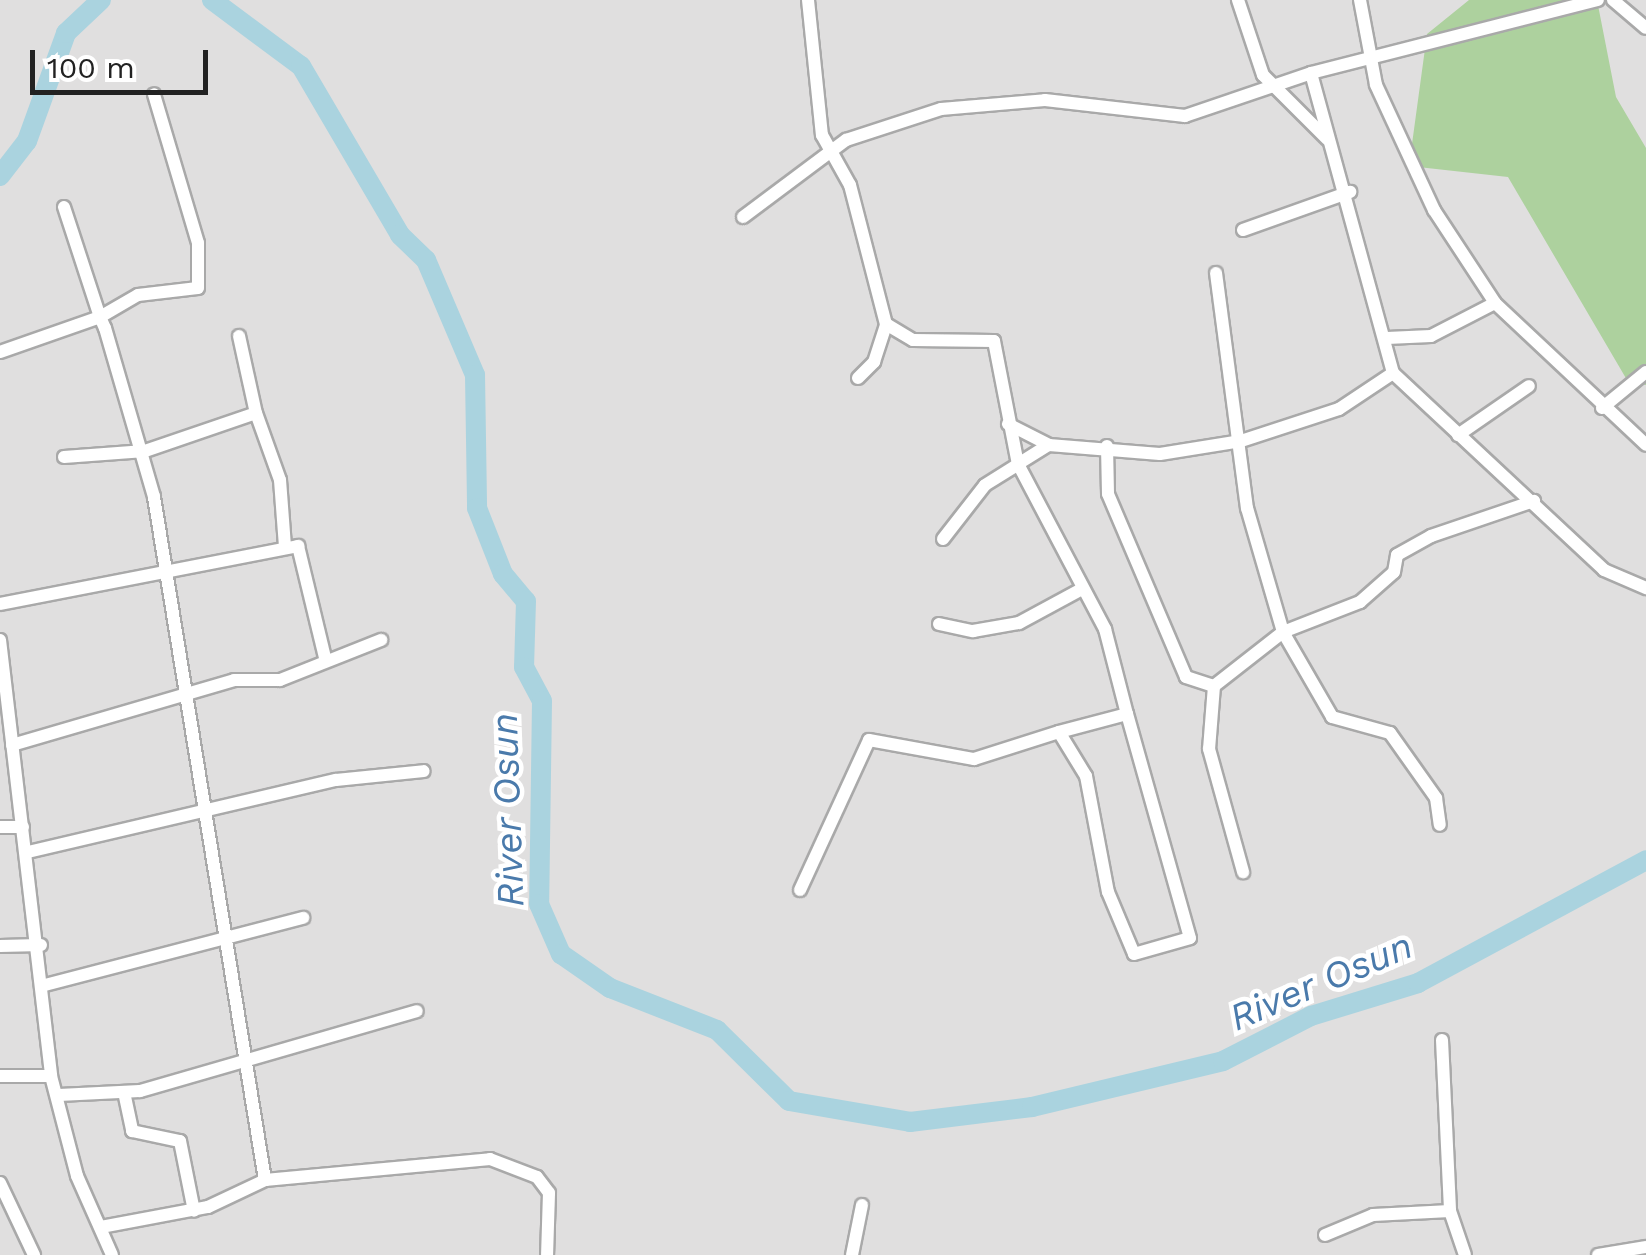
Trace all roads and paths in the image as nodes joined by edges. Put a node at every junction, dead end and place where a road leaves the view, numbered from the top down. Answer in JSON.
{"nodes":[{"id":1,"x":808,"y":0,"type":"edge"},
{"id":2,"x":1238,"y":0,"type":"edge"},
{"id":3,"x":1360,"y":0,"type":"edge"},
{"id":4,"x":1598,"y":0,"type":"edge"},
{"id":5,"x":1613,"y":0,"type":"edge"},
{"id":6,"x":1646,"y":28,"type":"edge"},
{"id":7,"x":1371,"y":59,"type":"junction"},
{"id":8,"x":1312,"y":73,"type":"junction"},
{"id":9,"x":1276,"y":87,"type":"junction"},
{"id":10,"x":154,"y":94,"type":"dead end"},
{"id":11,"x":1327,"y":139,"type":"junction"},
{"id":12,"x":831,"y":153,"type":"junction"},
{"id":13,"x":1350,"y":192,"type":"junction"},
{"id":14,"x":64,"y":206,"type":"dead end"},
{"id":15,"x":743,"y":217,"type":"dead end"},
{"id":16,"x":1244,"y":230,"type":"dead end"},
{"id":17,"x":1216,"y":273,"type":"dead end"},
{"id":18,"x":1495,"y":303,"type":"junction"},
{"id":19,"x":100,"y":317,"type":"junction"},
{"id":20,"x":886,"y":324,"type":"junction"},
{"id":21,"x":239,"y":336,"type":"dead end"},
{"id":22,"x":1386,"y":338,"type":"junction"},
{"id":23,"x":0,"y":352,"type":"edge"},
{"id":24,"x":1646,"y":372,"type":"edge"},
{"id":25,"x":1393,"y":373,"type":"junction"},
{"id":26,"x":858,"y":378,"type":"dead end"},
{"id":27,"x":1529,"y":386,"type":"dead end"},
{"id":28,"x":1602,"y":408,"type":"junction"},
{"id":29,"x":256,"y":413,"type":"junction"},
{"id":30,"x":1008,"y":424,"type":"junction"},
{"id":31,"x":1458,"y":435,"type":"junction"},
{"id":32,"x":1241,"y":440,"type":"junction"},
{"id":33,"x":1049,"y":445,"type":"junction"},
{"id":34,"x":1646,"y":445,"type":"edge"},
{"id":35,"x":1108,"y":446,"type":"junction"},
{"id":36,"x":144,"y":451,"type":"junction"},
{"id":37,"x":64,"y":457,"type":"dead end"},
{"id":38,"x":1018,"y":464,"type":"junction"},
{"id":39,"x":1534,"y":501,"type":"junction"},
{"id":40,"x":943,"y":539,"type":"dead end"},
{"id":41,"x":286,"y":547,"type":"junction"},
{"id":42,"x":166,"y":574,"type":"junction"},
{"id":43,"x":1646,"y":588,"type":"edge"},
{"id":44,"x":1082,"y":589,"type":"junction"},
{"id":45,"x":0,"y":604,"type":"edge"},
{"id":46,"x":939,"y":624,"type":"dead end"},
{"id":47,"x":1284,"y":632,"type":"junction"},
{"id":48,"x":0,"y":640,"type":"edge"},
{"id":49,"x":382,"y":640,"type":"dead end"},
{"id":50,"x":326,"y":658,"type":"junction"},
{"id":51,"x":1214,"y":686,"type":"junction"},
{"id":52,"x":188,"y":695,"type":"junction"},
{"id":53,"x":3,"y":710,"type":"edge"},
{"id":54,"x":1127,"y":714,"type":"junction"},
{"id":55,"x":1059,"y":732,"type":"junction"},
{"id":56,"x":12,"y":745,"type":"junction"},
{"id":57,"x":424,"y":771,"type":"dead end"},
{"id":58,"x":206,"y":816,"type":"junction"},
{"id":59,"x":1440,"y":825,"type":"dead end"},
{"id":60,"x":0,"y":827,"type":"edge"},
{"id":61,"x":23,"y":827,"type":"junction"},
{"id":62,"x":28,"y":852,"type":"junction"},
{"id":63,"x":1244,"y":872,"type":"dead end"},
{"id":64,"x":800,"y":890,"type":"dead end"},
{"id":65,"x":303,"y":918,"type":"dead end"},
{"id":66,"x":226,"y":936,"type":"junction"},
{"id":67,"x":0,"y":946,"type":"edge"},
{"id":68,"x":41,"y":946,"type":"junction"},
{"id":69,"x":44,"y":985,"type":"junction"},
{"id":70,"x":416,"y":1011,"type":"dead end"},
{"id":71,"x":1442,"y":1040,"type":"dead end"},
{"id":72,"x":245,"y":1062,"type":"junction"},
{"id":73,"x":0,"y":1076,"type":"edge"},
{"id":74,"x":52,"y":1076,"type":"junction"},
{"id":75,"x":124,"y":1092,"type":"junction"},
{"id":76,"x":59,"y":1095,"type":"junction"},
{"id":77,"x":263,"y":1148,"type":"junction"},
{"id":78,"x":284,"y":1177,"type":"junction"},
{"id":79,"x":265,"y":1180,"type":"junction"},
{"id":80,"x":0,"y":1183,"type":"edge"},
{"id":81,"x":862,"y":1205,"type":"dead end"},
{"id":82,"x":194,"y":1211,"type":"junction"},
{"id":83,"x":1450,"y":1212,"type":"junction"},
{"id":84,"x":100,"y":1227,"type":"junction"},
{"id":85,"x":1324,"y":1235,"type":"dead end"},
{"id":86,"x":1646,"y":1247,"type":"edge"},
{"id":87,"x":34,"y":1255,"type":"edge"},
{"id":88,"x":112,"y":1255,"type":"edge"},
{"id":89,"x":547,"y":1255,"type":"edge"},
{"id":90,"x":852,"y":1255,"type":"edge"},
{"id":91,"x":1464,"y":1255,"type":"edge"},
{"id":92,"x":1598,"y":1255,"type":"edge"}],
"edges":[{"from":1,"to":12,"type":"street"},
{"from":2,"to":9,"type":"street"},
{"from":3,"to":7,"type":"street"},
{"from":4,"to":7,"type":"street"},
{"from":5,"to":6,"type":"street"},
{"from":7,"to":8,"type":"street"},
{"from":7,"to":18,"type":"street"},
{"from":8,"to":9,"type":"street"},
{"from":8,"to":11,"type":"street"},
{"from":9,"to":11,"type":"street"},
{"from":9,"to":12,"type":"street"},
{"from":10,"to":19,"type":"street"},
{"from":11,"to":13,"type":"street"},
{"from":12,"to":15,"type":"street"},
{"from":12,"to":20,"type":"street"},
{"from":13,"to":16,"type":"street"},
{"from":13,"to":22,"type":"street"},
{"from":14,"to":19,"type":"street"},
{"from":17,"to":32,"type":"street"},
{"from":18,"to":22,"type":"street"},
{"from":18,"to":28,"type":"street"},
{"from":19,"to":23,"type":"street"},
{"from":19,"to":36,"type":"street"},
{"from":20,"to":26,"type":"street"},
{"from":20,"to":30,"type":"street"},
{"from":21,"to":29,"type":"street"},
{"from":22,"to":25,"type":"street"},
{"from":24,"to":28,"type":"street"},
{"from":25,"to":31,"type":"street"},
{"from":25,"to":32,"type":"street"},
{"from":27,"to":31,"type":"street"},
{"from":28,"to":34,"type":"street"},
{"from":29,"to":36,"type":"street"},
{"from":29,"to":41,"type":"street"},
{"from":30,"to":33,"type":"street"},
{"from":30,"to":38,"type":"street"},
{"from":31,"to":39,"type":"street"},
{"from":32,"to":35,"type":"street"},
{"from":32,"to":47,"type":"street"},
{"from":33,"to":35,"type":"street"},
{"from":33,"to":38,"type":"street"},
{"from":35,"to":51,"type":"street"},
{"from":36,"to":37,"type":"street"},
{"from":36,"to":42,"type":"street"},
{"from":38,"to":40,"type":"street"},
{"from":38,"to":44,"type":"street"},
{"from":39,"to":43,"type":"street"},
{"from":39,"to":47,"type":"street"},
{"from":41,"to":42,"type":"street"},
{"from":41,"to":50,"type":"street"},
{"from":42,"to":45,"type":"street"},
{"from":42,"to":52,"type":"street"},
{"from":44,"to":46,"type":"street"},
{"from":44,"to":54,"type":"street"},
{"from":47,"to":51,"type":"street"},
{"from":47,"to":59,"type":"street"},
{"from":48,"to":53,"type":"street"},
{"from":49,"to":50,"type":"street"},
{"from":50,"to":52,"type":"street"},
{"from":51,"to":63,"type":"street"},
{"from":52,"to":56,"type":"street"},
{"from":52,"to":58,"type":"street"},
{"from":53,"to":56,"type":"street"},
{"from":54,"to":55,"type":"street"},
{"from":54,"to":55,"type":"street"},
{"from":55,"to":64,"type":"street"},
{"from":56,"to":61,"type":"street"},
{"from":57,"to":58,"type":"street"},
{"from":58,"to":62,"type":"street"},
{"from":58,"to":66,"type":"street"},
{"from":60,"to":61,"type":"street"},
{"from":61,"to":62,"type":"street"},
{"from":62,"to":68,"type":"street"},
{"from":65,"to":66,"type":"street"},
{"from":66,"to":69,"type":"street"},
{"from":66,"to":72,"type":"street"},
{"from":67,"to":68,"type":"street"},
{"from":68,"to":69,"type":"street"},
{"from":69,"to":74,"type":"street"},
{"from":70,"to":72,"type":"street"},
{"from":71,"to":83,"type":"street"},
{"from":72,"to":75,"type":"street"},
{"from":72,"to":77,"type":"street"},
{"from":73,"to":74,"type":"street"},
{"from":74,"to":76,"type":"street"},
{"from":75,"to":76,"type":"street"},
{"from":75,"to":82,"type":"street"},
{"from":76,"to":84,"type":"street"},
{"from":77,"to":78,"type":"street"},
{"from":77,"to":79,"type":"street"},
{"from":78,"to":79,"type":"street"},
{"from":78,"to":89,"type":"street"},
{"from":79,"to":82,"type":"street"},
{"from":80,"to":87,"type":"street"},
{"from":81,"to":90,"type":"street"},
{"from":82,"to":84,"type":"street"},
{"from":83,"to":85,"type":"street"},
{"from":83,"to":91,"type":"street"},
{"from":84,"to":88,"type":"street"},
{"from":86,"to":92,"type":"street"}]}
